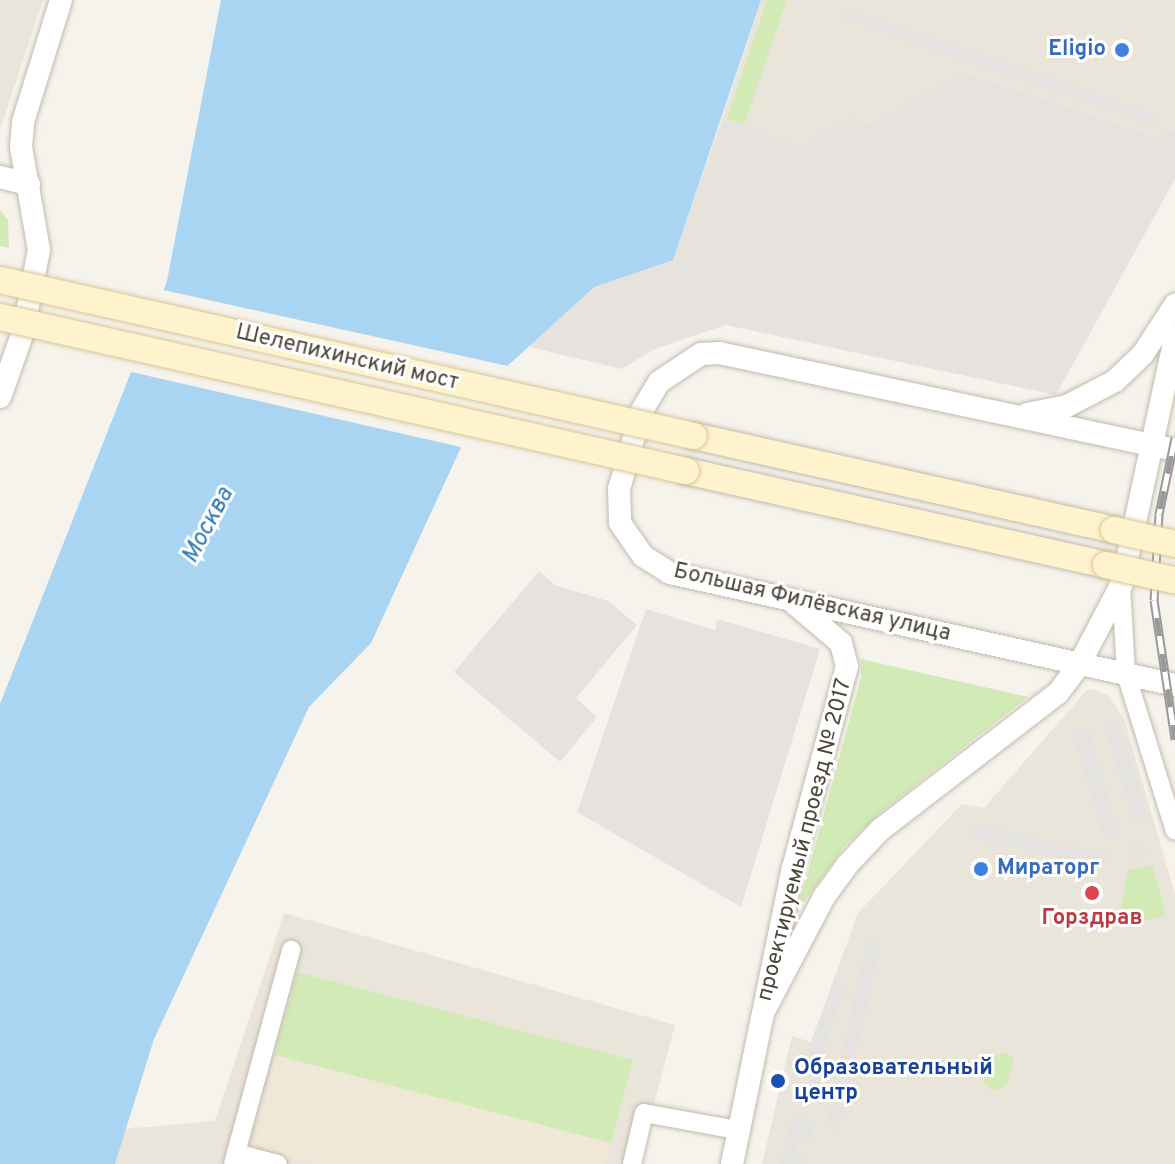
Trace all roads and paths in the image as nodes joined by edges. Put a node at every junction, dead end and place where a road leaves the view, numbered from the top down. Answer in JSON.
{"nodes":[{"id":1,"x":61,"y":0,"type":"edge"},
{"id":2,"x":0,"y":177,"type":"edge"},
{"id":3,"x":29,"y":184,"type":"junction"},
{"id":4,"x":0,"y":280,"type":"edge"},
{"id":5,"x":1175,"y":305,"type":"edge"},
{"id":6,"x":0,"y":317,"type":"edge"},
{"id":7,"x":1175,"y":337,"type":"edge"},
{"id":8,"x":0,"y":397,"type":"edge"},
{"id":9,"x":1010,"y":415,"type":"junction"},
{"id":10,"x":1153,"y":445,"type":"junction"},
{"id":11,"x":1175,"y":450,"type":"edge"},
{"id":12,"x":1175,"y":544,"type":"edge"},
{"id":13,"x":1114,"y":574,"type":"junction"},
{"id":14,"x":1174,"y":581,"type":"edge"},
{"id":15,"x":785,"y":598,"type":"junction"},
{"id":16,"x":1079,"y":665,"type":"junction"},
{"id":17,"x":1126,"y":674,"type":"junction"},
{"id":18,"x":1175,"y":685,"type":"edge"},
{"id":19,"x":1175,"y":831,"type":"edge"},
{"id":20,"x":291,"y":950,"type":"dead end"},
{"id":21,"x":763,"y":1013,"type":"junction"},
{"id":22,"x":737,"y":1130,"type":"junction"},
{"id":23,"x":234,"y":1158,"type":"edge"},
{"id":24,"x":278,"y":1164,"type":"edge"},
{"id":25,"x":632,"y":1164,"type":"edge"},
{"id":26,"x":732,"y":1164,"type":"edge"}],
"edges":[{"from":1,"to":3,"type":"street"},
{"from":2,"to":3,"type":"street"},
{"from":3,"to":8,"type":"street"},
{"from":4,"to":12,"type":"main road","name":"Шелепихинский мост","bridge":true},
{"from":5,"to":9,"type":"street"},
{"from":6,"to":13,"type":"main road","name":"Шелепихинский мост","bridge":true},
{"from":7,"to":10,"type":"street","name":"проектируемый проезд № 2017"},
{"from":9,"to":10,"type":"street","name":"Большая Филёвская улица"},
{"from":9,"to":15,"type":"street","name":"Большая Филёвская улица"},
{"from":10,"to":11,"type":"street","name":"Большая Филёвская улица"},
{"from":10,"to":13,"type":"street","name":"проектируемый проезд № 2017"},
{"from":13,"to":14,"type":"main road","name":"Шелепихинский мост","bridge":true},
{"from":13,"to":16,"type":"street","name":"проектируемый проезд № 2017"},
{"from":13,"to":17,"type":"street"},
{"from":15,"to":16,"type":"street","name":"Большая Филёвская улица"},
{"from":15,"to":21,"type":"street","name":"проектируемый проезд № 2017"},
{"from":16,"to":17,"type":"street","name":"Большая Филёвская улица"},
{"from":16,"to":21,"type":"street","name":"проектируемый проезд № 2017"},
{"from":17,"to":18,"type":"street","name":"Большая Филёвская улица"},
{"from":17,"to":19,"type":"street"},
{"from":20,"to":23,"type":"street"},
{"from":21,"to":22,"type":"street","name":"проектируемый проезд № 2017"},
{"from":22,"to":25,"type":"street"},
{"from":22,"to":26,"type":"street","name":"проектируемый проезд № 2017"},
{"from":23,"to":24,"type":"street"}]}
